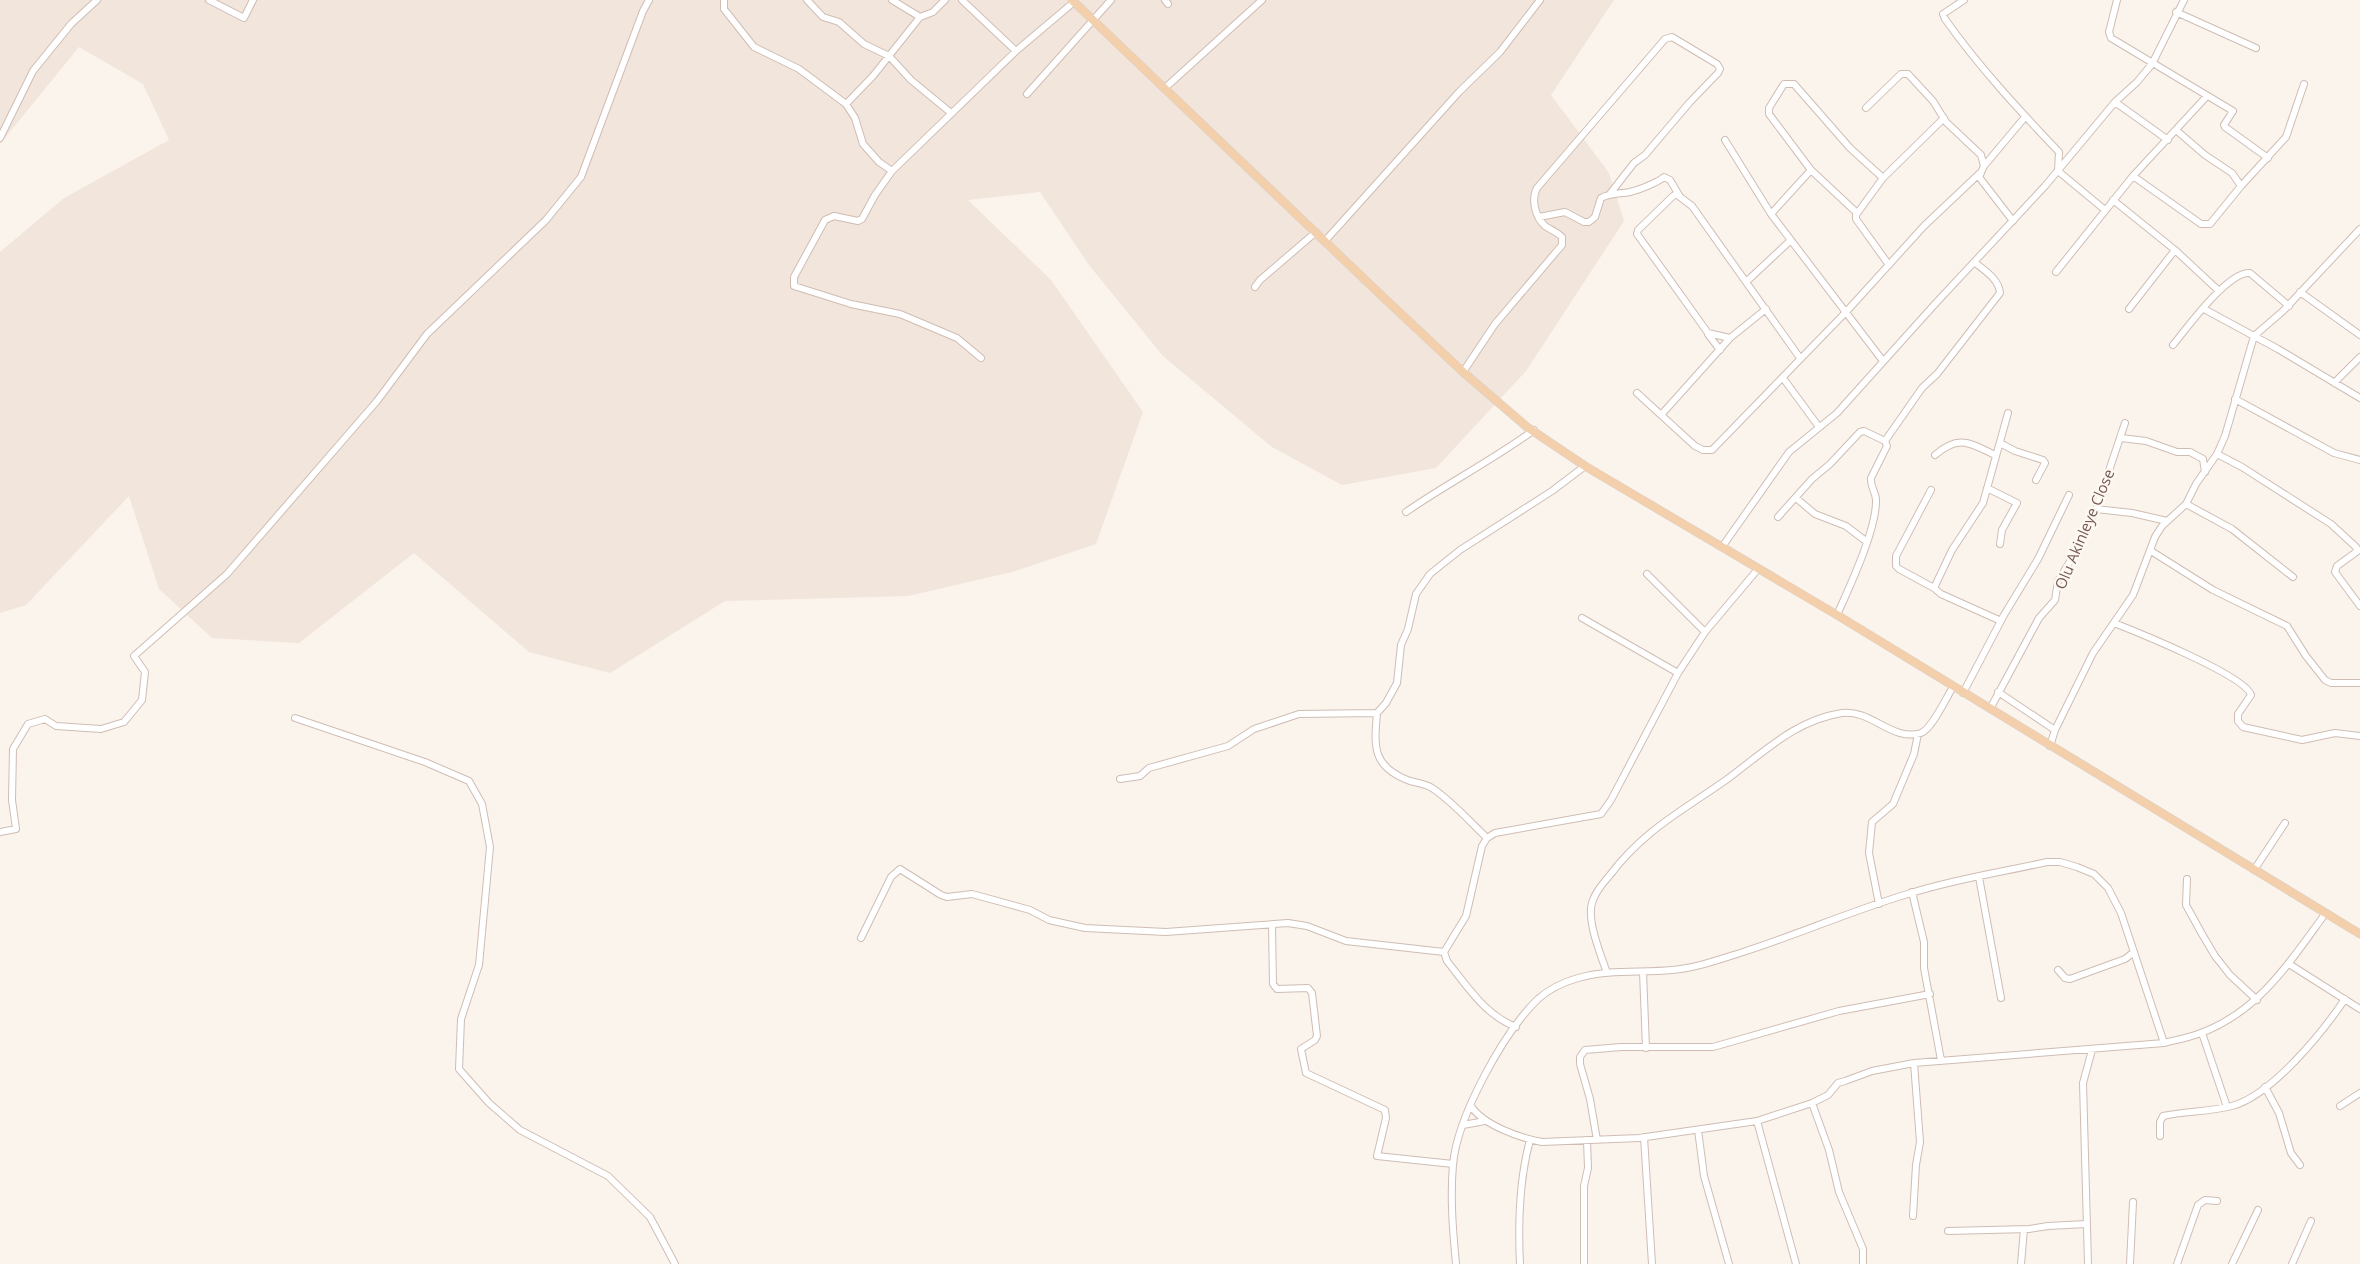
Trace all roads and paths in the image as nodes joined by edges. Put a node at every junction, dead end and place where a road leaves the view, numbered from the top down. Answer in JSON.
{"nodes":[{"id":1,"x":97,"y":0,"type":"edge"},
{"id":2,"x":209,"y":0,"type":"edge"},
{"id":3,"x":253,"y":0,"type":"edge"},
{"id":4,"x":649,"y":0,"type":"edge"},
{"id":5,"x":724,"y":0,"type":"edge"},
{"id":6,"x":807,"y":0,"type":"edge"},
{"id":7,"x":892,"y":0,"type":"edge"},
{"id":8,"x":945,"y":0,"type":"edge"},
{"id":9,"x":962,"y":0,"type":"edge"},
{"id":10,"x":1111,"y":0,"type":"edge"},
{"id":11,"x":1262,"y":0,"type":"edge"},
{"id":12,"x":1540,"y":0,"type":"edge"},
{"id":13,"x":1964,"y":0,"type":"edge"},
{"id":14,"x":2118,"y":0,"type":"edge"},
{"id":15,"x":2184,"y":0,"type":"edge"},
{"id":16,"x":1073,"y":1,"type":"edge"},
{"id":17,"x":2176,"y":12,"type":"junction"},
{"id":18,"x":920,"y":17,"type":"junction"},
{"id":19,"x":1094,"y":20,"type":"junction"},
{"id":20,"x":2256,"y":48,"type":"dead end"},
{"id":21,"x":1016,"y":51,"type":"junction"},
{"id":22,"x":889,"y":56,"type":"junction"},
{"id":23,"x":2152,"y":64,"type":"junction"},
{"id":24,"x":2304,"y":84,"type":"dead end"},
{"id":25,"x":1165,"y":88,"type":"junction"},
{"id":26,"x":1027,"y":94,"type":"dead end"},
{"id":27,"x":2207,"y":96,"type":"junction"},
{"id":28,"x":2115,"y":102,"type":"junction"},
{"id":29,"x":846,"y":104,"type":"junction"},
{"id":30,"x":1866,"y":108,"type":"dead end"},
{"id":31,"x":951,"y":113,"type":"junction"},
{"id":32,"x":2026,"y":117,"type":"junction"},
{"id":33,"x":1944,"y":118,"type":"junction"},
{"id":34,"x":2176,"y":130,"type":"junction"},
{"id":35,"x":0,"y":138,"type":"edge"},
{"id":36,"x":1725,"y":140,"type":"dead end"},
{"id":37,"x":2168,"y":140,"type":"junction"},
{"id":38,"x":2268,"y":158,"type":"junction"},
{"id":39,"x":1984,"y":166,"type":"junction"},
{"id":40,"x":1811,"y":170,"type":"junction"},
{"id":41,"x":2058,"y":171,"type":"junction"},
{"id":42,"x":892,"y":172,"type":"junction"},
{"id":43,"x":1980,"y":173,"type":"junction"},
{"id":44,"x":2133,"y":176,"type":"junction"},
{"id":45,"x":1883,"y":178,"type":"junction"},
{"id":46,"x":2241,"y":186,"type":"junction"},
{"id":47,"x":1609,"y":195,"type":"junction"},
{"id":48,"x":1679,"y":195,"type":"junction"},
{"id":49,"x":2113,"y":200,"type":"junction"},
{"id":50,"x":2105,"y":210,"type":"junction"},
{"id":51,"x":1857,"y":213,"type":"junction"},
{"id":52,"x":1772,"y":214,"type":"junction"},
{"id":53,"x":1539,"y":217,"type":"junction"},
{"id":54,"x":2012,"y":221,"type":"junction"},
{"id":55,"x":2360,"y":229,"type":"edge"},
{"id":56,"x":1316,"y":232,"type":"junction"},
{"id":57,"x":1791,"y":240,"type":"junction"},
{"id":58,"x":1325,"y":241,"type":"junction"},
{"id":59,"x":2175,"y":250,"type":"junction"},
{"id":60,"x":1974,"y":262,"type":"junction"},
{"id":61,"x":1889,"y":265,"type":"junction"},
{"id":62,"x":2056,"y":272,"type":"dead end"},
{"id":63,"x":1746,"y":282,"type":"junction"},
{"id":64,"x":1255,"y":287,"type":"dead end"},
{"id":65,"x":2220,"y":291,"type":"junction"},
{"id":66,"x":2300,"y":292,"type":"junction"},
{"id":67,"x":2289,"y":306,"type":"junction"},
{"id":68,"x":1766,"y":309,"type":"junction"},
{"id":69,"x":2129,"y":309,"type":"dead end"},
{"id":70,"x":2204,"y":309,"type":"junction"},
{"id":71,"x":1846,"y":312,"type":"junction"},
{"id":72,"x":1708,"y":333,"type":"junction"},
{"id":73,"x":2360,"y":335,"type":"edge"},
{"id":74,"x":2254,"y":336,"type":"junction"},
{"id":75,"x":1730,"y":338,"type":"junction"},
{"id":76,"x":2173,"y":345,"type":"dead end"},
{"id":77,"x":1720,"y":350,"type":"junction"},
{"id":78,"x":2360,"y":357,"type":"edge"},
{"id":79,"x":981,"y":358,"type":"dead end"},
{"id":80,"x":1800,"y":358,"type":"junction"},
{"id":81,"x":1883,"y":361,"type":"junction"},
{"id":82,"x":1463,"y":372,"type":"junction"},
{"id":83,"x":1783,"y":378,"type":"junction"},
{"id":84,"x":2334,"y":383,"type":"junction"},
{"id":85,"x":1637,"y":393,"type":"dead end"},
{"id":86,"x":2360,"y":398,"type":"edge"},
{"id":87,"x":2235,"y":399,"type":"junction"},
{"id":88,"x":2008,"y":413,"type":"dead end"},
{"id":89,"x":1661,"y":415,"type":"junction"},
{"id":90,"x":2126,"y":423,"type":"dead end"},
{"id":91,"x":1819,"y":428,"type":"junction"},
{"id":92,"x":1534,"y":430,"type":"junction"},
{"id":93,"x":2121,"y":438,"type":"junction"},
{"id":94,"x":1885,"y":441,"type":"junction"},
{"id":95,"x":2000,"y":443,"type":"junction"},
{"id":96,"x":2217,"y":454,"type":"junction"},
{"id":97,"x":1935,"y":455,"type":"dead end"},
{"id":98,"x":1995,"y":456,"type":"junction"},
{"id":99,"x":2360,"y":460,"type":"edge"},
{"id":100,"x":1585,"y":466,"type":"junction"},
{"id":101,"x":2205,"y":472,"type":"junction"},
{"id":102,"x":2036,"y":480,"type":"dead end"},
{"id":103,"x":1986,"y":488,"type":"junction"},
{"id":104,"x":1931,"y":490,"type":"dead end"},
{"id":105,"x":2069,"y":495,"type":"dead end"},
{"id":106,"x":1796,"y":498,"type":"junction"},
{"id":107,"x":2186,"y":504,"type":"junction"},
{"id":108,"x":2096,"y":509,"type":"junction"},
{"id":109,"x":1406,"y":512,"type":"dead end"},
{"id":110,"x":1778,"y":517,"type":"dead end"},
{"id":111,"x":2167,"y":521,"type":"junction"},
{"id":112,"x":1867,"y":542,"type":"junction"},
{"id":113,"x":2000,"y":544,"type":"dead end"},
{"id":114,"x":1722,"y":547,"type":"junction"},
{"id":115,"x":2151,"y":550,"type":"junction"},
{"id":116,"x":2358,"y":550,"type":"edge"},
{"id":117,"x":1758,"y":569,"type":"junction"},
{"id":118,"x":1647,"y":574,"type":"dead end"},
{"id":119,"x":2293,"y":577,"type":"dead end"},
{"id":120,"x":1934,"y":588,"type":"junction"},
{"id":121,"x":2360,"y":606,"type":"edge"},
{"id":122,"x":1836,"y":615,"type":"junction"},
{"id":123,"x":1582,"y":618,"type":"dead end"},
{"id":124,"x":2002,"y":621,"type":"junction"},
{"id":125,"x":2114,"y":623,"type":"junction"},
{"id":126,"x":1705,"y":632,"type":"junction"},
{"id":127,"x":1678,"y":674,"type":"junction"},
{"id":128,"x":2360,"y":683,"type":"edge"},
{"id":129,"x":1953,"y":687,"type":"junction"},
{"id":130,"x":1998,"y":692,"type":"junction"},
{"id":131,"x":1963,"y":693,"type":"junction"},
{"id":132,"x":1990,"y":709,"type":"junction"},
{"id":133,"x":1377,"y":712,"type":"junction"},
{"id":134,"x":295,"y":718,"type":"dead end"},
{"id":135,"x":2055,"y":730,"type":"junction"},
{"id":136,"x":1918,"y":734,"type":"junction"},
{"id":137,"x":2360,"y":736,"type":"edge"},
{"id":138,"x":2050,"y":746,"type":"junction"},
{"id":139,"x":1120,"y":778,"type":"dead end"},
{"id":140,"x":2285,"y":824,"type":"dead end"},
{"id":141,"x":0,"y":832,"type":"edge"},
{"id":142,"x":1487,"y":838,"type":"junction"},
{"id":143,"x":2254,"y":870,"type":"junction"},
{"id":144,"x":1979,"y":877,"type":"junction"},
{"id":145,"x":2187,"y":879,"type":"dead end"},
{"id":146,"x":1912,"y":892,"type":"junction"},
{"id":147,"x":1879,"y":904,"type":"junction"},
{"id":148,"x":2325,"y":914,"type":"junction"},
{"id":149,"x":1272,"y":925,"type":"junction"},
{"id":150,"x":2360,"y":934,"type":"edge"},
{"id":151,"x":861,"y":938,"type":"dead end"},
{"id":152,"x":1444,"y":952,"type":"junction"},
{"id":153,"x":2134,"y":952,"type":"junction"},
{"id":154,"x":2125,"y":959,"type":"junction"},
{"id":155,"x":2289,"y":964,"type":"junction"},
{"id":156,"x":2058,"y":970,"type":"dead end"},
{"id":157,"x":2140,"y":971,"type":"junction"},
{"id":158,"x":1643,"y":972,"type":"junction"},
{"id":159,"x":1607,"y":973,"type":"junction"},
{"id":160,"x":1930,"y":994,"type":"junction"},
{"id":161,"x":2001,"y":998,"type":"dead end"},
{"id":162,"x":2345,"y":999,"type":"junction"},
{"id":163,"x":2257,"y":1000,"type":"junction"},
{"id":164,"x":2360,"y":1009,"type":"edge"},
{"id":165,"x":1516,"y":1027,"type":"junction"},
{"id":166,"x":2202,"y":1033,"type":"junction"},
{"id":167,"x":2164,"y":1043,"type":"junction"},
{"id":168,"x":1646,"y":1048,"type":"junction"},
{"id":169,"x":2092,"y":1050,"type":"junction"},
{"id":170,"x":1941,"y":1060,"type":"junction"},
{"id":171,"x":1914,"y":1063,"type":"junction"},
{"id":172,"x":2265,"y":1087,"type":"junction"},
{"id":173,"x":2360,"y":1093,"type":"edge"},
{"id":174,"x":1812,"y":1103,"type":"junction"},
{"id":175,"x":1471,"y":1106,"type":"junction"},
{"id":176,"x":2340,"y":1106,"type":"dead end"},
{"id":177,"x":2227,"y":1107,"type":"junction"},
{"id":178,"x":1485,"y":1121,"type":"junction"},
{"id":179,"x":1757,"y":1121,"type":"junction"},
{"id":180,"x":1463,"y":1125,"type":"junction"},
{"id":181,"x":1698,"y":1130,"type":"junction"},
{"id":182,"x":2160,"y":1136,"type":"dead end"},
{"id":183,"x":1644,"y":1137,"type":"junction"},
{"id":184,"x":1530,"y":1140,"type":"junction"},
{"id":185,"x":1588,"y":1140,"type":"junction"},
{"id":186,"x":1597,"y":1140,"type":"junction"},
{"id":187,"x":1453,"y":1164,"type":"junction"},
{"id":188,"x":2300,"y":1165,"type":"dead end"},
{"id":189,"x":2218,"y":1201,"type":"dead end"},
{"id":190,"x":2133,"y":1202,"type":"dead end"},
{"id":191,"x":2258,"y":1210,"type":"dead end"},
{"id":192,"x":1913,"y":1216,"type":"dead end"},
{"id":193,"x":2310,"y":1221,"type":"dead end"},
{"id":194,"x":2086,"y":1224,"type":"junction"},
{"id":195,"x":2024,"y":1229,"type":"junction"},
{"id":196,"x":1948,"y":1231,"type":"dead end"},
{"id":197,"x":675,"y":1264,"type":"edge"},
{"id":198,"x":1456,"y":1264,"type":"edge"},
{"id":199,"x":1520,"y":1264,"type":"edge"},
{"id":200,"x":1584,"y":1264,"type":"edge"},
{"id":201,"x":1652,"y":1264,"type":"edge"},
{"id":202,"x":1729,"y":1264,"type":"edge"},
{"id":203,"x":1796,"y":1264,"type":"edge"},
{"id":204,"x":1864,"y":1264,"type":"edge"},
{"id":205,"x":2021,"y":1264,"type":"edge"},
{"id":206,"x":2088,"y":1264,"type":"edge"},
{"id":207,"x":2130,"y":1264,"type":"edge"},
{"id":208,"x":2177,"y":1264,"type":"edge"},
{"id":209,"x":2232,"y":1264,"type":"edge"},
{"id":210,"x":2292,"y":1264,"type":"edge"}],
"edges":[{"from":1,"to":35,"type":"street"},
{"from":2,"to":3,"type":"street"},
{"from":4,"to":141,"type":"street"},
{"from":5,"to":29,"type":"street"},
{"from":6,"to":22,"type":"street"},
{"from":7,"to":18,"type":"street"},
{"from":8,"to":18,"type":"street"},
{"from":9,"to":21,"type":"street"},
{"from":10,"to":19,"type":"street"},
{"from":11,"to":25,"type":"street"},
{"from":12,"to":58,"type":"street"},
{"from":13,"to":32,"type":"street"},
{"from":14,"to":23,"type":"street"},
{"from":15,"to":17,"type":"street"},
{"from":16,"to":19,"type":"main road"},
{"from":16,"to":21,"type":"street"},
{"from":17,"to":20,"type":"street"},
{"from":17,"to":23,"type":"street"},
{"from":18,"to":22,"type":"street"},
{"from":19,"to":25,"type":"main road"},
{"from":19,"to":26,"type":"street"},
{"from":21,"to":31,"type":"street"},
{"from":22,"to":29,"type":"street"},
{"from":22,"to":31,"type":"street"},
{"from":23,"to":27,"type":"street"},
{"from":23,"to":28,"type":"street"},
{"from":24,"to":38,"type":"street"},
{"from":25,"to":56,"type":"main road"},
{"from":27,"to":34,"type":"street"},
{"from":27,"to":38,"type":"street"},
{"from":28,"to":37,"type":"street"},
{"from":28,"to":41,"type":"street"},
{"from":29,"to":42,"type":"street"},
{"from":30,"to":33,"type":"street"},
{"from":31,"to":42,"type":"street"},
{"from":32,"to":39,"type":"street"},
{"from":32,"to":41,"type":"street"},
{"from":33,"to":39,"type":"street"},
{"from":33,"to":45,"type":"street"},
{"from":34,"to":37,"type":"street"},
{"from":34,"to":46,"type":"street"},
{"from":36,"to":52,"type":"street"},
{"from":37,"to":44,"type":"street"},
{"from":38,"to":46,"type":"street"},
{"from":39,"to":43,"type":"street"},
{"from":40,"to":45,"type":"street"},
{"from":40,"to":51,"type":"street"},
{"from":40,"to":52,"type":"street"},
{"from":41,"to":50,"type":"street"},
{"from":41,"to":54,"type":"street"},
{"from":42,"to":79,"type":"street"},
{"from":43,"to":54,"type":"street"},
{"from":43,"to":61,"type":"street"},
{"from":44,"to":46,"type":"street"},
{"from":44,"to":49,"type":"street"},
{"from":45,"to":51,"type":"street"},
{"from":47,"to":48,"type":"street"},
{"from":47,"to":53,"type":"street"},
{"from":47,"to":53,"type":"street"},
{"from":48,"to":63,"type":"street"},
{"from":48,"to":72,"type":"street"},
{"from":49,"to":50,"type":"street"},
{"from":49,"to":59,"type":"street"},
{"from":50,"to":62,"type":"street"},
{"from":51,"to":61,"type":"street"},
{"from":52,"to":57,"type":"street"},
{"from":53,"to":82,"type":"street"},
{"from":54,"to":60,"type":"street"},
{"from":55,"to":66,"type":"street"},
{"from":56,"to":58,"type":"main road"},
{"from":56,"to":64,"type":"street"},
{"from":57,"to":63,"type":"street"},
{"from":57,"to":71,"type":"street"},
{"from":58,"to":82,"type":"main road"},
{"from":59,"to":65,"type":"street"},
{"from":59,"to":69,"type":"street"},
{"from":60,"to":81,"type":"street"},
{"from":60,"to":94,"type":"street"},
{"from":61,"to":71,"type":"street"},
{"from":63,"to":68,"type":"street"},
{"from":65,"to":67,"type":"street"},
{"from":65,"to":70,"type":"street"},
{"from":66,"to":67,"type":"street"},
{"from":66,"to":73,"type":"street"},
{"from":67,"to":74,"type":"street"},
{"from":68,"to":75,"type":"street"},
{"from":68,"to":80,"type":"street"},
{"from":70,"to":74,"type":"street"},
{"from":70,"to":76,"type":"street"},
{"from":71,"to":80,"type":"street"},
{"from":71,"to":81,"type":"street"},
{"from":72,"to":75,"type":"street"},
{"from":72,"to":77,"type":"street"},
{"from":74,"to":84,"type":"street"},
{"from":74,"to":87,"type":"street"},
{"from":75,"to":77,"type":"street"},
{"from":77,"to":89,"type":"street"},
{"from":78,"to":84,"type":"street"},
{"from":80,"to":83,"type":"street"},
{"from":81,"to":91,"type":"street"},
{"from":82,"to":92,"type":"main road"},
{"from":83,"to":89,"type":"street"},
{"from":83,"to":91,"type":"street"},
{"from":84,"to":86,"type":"street"},
{"from":85,"to":89,"type":"street"},
{"from":87,"to":96,"type":"street"},
{"from":87,"to":99,"type":"street"},
{"from":88,"to":95,"type":"street"},
{"from":90,"to":93,"type":"street","name":"Olu Akinleye Close"},
{"from":91,"to":114,"type":"street"},
{"from":92,"to":100,"type":"main road"},
{"from":92,"to":109,"type":"street"},
{"from":93,"to":101,"type":"street"},
{"from":93,"to":108,"type":"street","name":"Olu Akinleye Close"},
{"from":94,"to":106,"type":"street"},
{"from":94,"to":112,"type":"street"},
{"from":95,"to":98,"type":"street"},
{"from":95,"to":102,"type":"street"},
{"from":96,"to":101,"type":"street"},
{"from":96,"to":116,"type":"street"},
{"from":97,"to":98,"type":"street"},
{"from":98,"to":103,"type":"street"},
{"from":100,"to":114,"type":"main road"},
{"from":100,"to":133,"type":"street"},
{"from":101,"to":107,"type":"street"},
{"from":103,"to":113,"type":"street"},
{"from":103,"to":120,"type":"street"},
{"from":104,"to":120,"type":"street"},
{"from":105,"to":124,"type":"street"},
{"from":106,"to":110,"type":"street"},
{"from":106,"to":112,"type":"street"},
{"from":107,"to":111,"type":"street"},
{"from":107,"to":119,"type":"street"},
{"from":108,"to":111,"type":"street"},
{"from":108,"to":130,"type":"street","name":"Olu Akinleye Close"},
{"from":111,"to":115,"type":"street"},
{"from":112,"to":122,"type":"street"},
{"from":114,"to":117,"type":"main road"},
{"from":115,"to":125,"type":"street"},
{"from":115,"to":128,"type":"street"},
{"from":116,"to":121,"type":"street"},
{"from":117,"to":122,"type":"main road"},
{"from":117,"to":126,"type":"street"},
{"from":118,"to":126,"type":"street"},
{"from":120,"to":124,"type":"street"},
{"from":122,"to":129,"type":"main road"},
{"from":123,"to":127,"type":"street"},
{"from":124,"to":131,"type":"street"},
{"from":125,"to":135,"type":"street"},
{"from":125,"to":137,"type":"street"},
{"from":126,"to":127,"type":"street"},
{"from":127,"to":142,"type":"street"},
{"from":129,"to":131,"type":"main road"},
{"from":129,"to":136,"type":"street"},
{"from":130,"to":132,"type":"street","name":"Olu Akinleye Close"},
{"from":130,"to":135,"type":"street"},
{"from":131,"to":132,"type":"main road"},
{"from":132,"to":138,"type":"main road"},
{"from":133,"to":139,"type":"street"},
{"from":133,"to":142,"type":"street"},
{"from":134,"to":197,"type":"street"},
{"from":135,"to":138,"type":"street"},
{"from":136,"to":147,"type":"street"},
{"from":136,"to":159,"type":"street"},
{"from":138,"to":143,"type":"main road"},
{"from":140,"to":143,"type":"street"},
{"from":142,"to":152,"type":"street"},
{"from":143,"to":148,"type":"main road"},
{"from":144,"to":146,"type":"street"},
{"from":144,"to":153,"type":"street"},
{"from":144,"to":161,"type":"street"},
{"from":145,"to":163,"type":"street"},
{"from":146,"to":147,"type":"street"},
{"from":146,"to":160,"type":"street"},
{"from":147,"to":158,"type":"street"},
{"from":148,"to":150,"type":"main road"},
{"from":148,"to":155,"type":"street"},
{"from":149,"to":151,"type":"street"},
{"from":149,"to":152,"type":"street"},
{"from":149,"to":187,"type":"street"},
{"from":152,"to":165,"type":"street"},
{"from":153,"to":154,"type":"street"},
{"from":153,"to":157,"type":"street"},
{"from":154,"to":156,"type":"street"},
{"from":154,"to":157,"type":"street"},
{"from":155,"to":162,"type":"street"},
{"from":155,"to":163,"type":"street"},
{"from":157,"to":167,"type":"street"},
{"from":158,"to":159,"type":"street"},
{"from":158,"to":168,"type":"street"},
{"from":159,"to":165,"type":"street"},
{"from":160,"to":168,"type":"street"},
{"from":160,"to":170,"type":"street"},
{"from":162,"to":164,"type":"street"},
{"from":162,"to":172,"type":"street"},
{"from":163,"to":166,"type":"street"},
{"from":165,"to":175,"type":"street"},
{"from":166,"to":167,"type":"street"},
{"from":166,"to":177,"type":"street"},
{"from":167,"to":169,"type":"street"},
{"from":168,"to":186,"type":"street"},
{"from":169,"to":170,"type":"street"},
{"from":169,"to":194,"type":"street"},
{"from":170,"to":171,"type":"street"},
{"from":171,"to":174,"type":"street"},
{"from":171,"to":192,"type":"street"},
{"from":172,"to":177,"type":"street"},
{"from":172,"to":188,"type":"street"},
{"from":173,"to":176,"type":"street"},
{"from":174,"to":179,"type":"street"},
{"from":174,"to":204,"type":"street"},
{"from":175,"to":178,"type":"street"},
{"from":175,"to":180,"type":"street"},
{"from":177,"to":182,"type":"street"},
{"from":178,"to":180,"type":"street"},
{"from":178,"to":184,"type":"street"},
{"from":179,"to":181,"type":"street"},
{"from":179,"to":203,"type":"street"},
{"from":180,"to":187,"type":"street"},
{"from":181,"to":183,"type":"street"},
{"from":181,"to":202,"type":"street"},
{"from":183,"to":186,"type":"street"},
{"from":183,"to":201,"type":"street"},
{"from":184,"to":185,"type":"street"},
{"from":184,"to":199,"type":"street"},
{"from":185,"to":186,"type":"street"},
{"from":185,"to":200,"type":"street"},
{"from":187,"to":198,"type":"street"},
{"from":189,"to":208,"type":"street"},
{"from":190,"to":207,"type":"street"},
{"from":191,"to":209,"type":"street"},
{"from":193,"to":210,"type":"street"},
{"from":194,"to":195,"type":"street"},
{"from":194,"to":206,"type":"street"},
{"from":195,"to":196,"type":"street"},
{"from":195,"to":205,"type":"street"}]}
